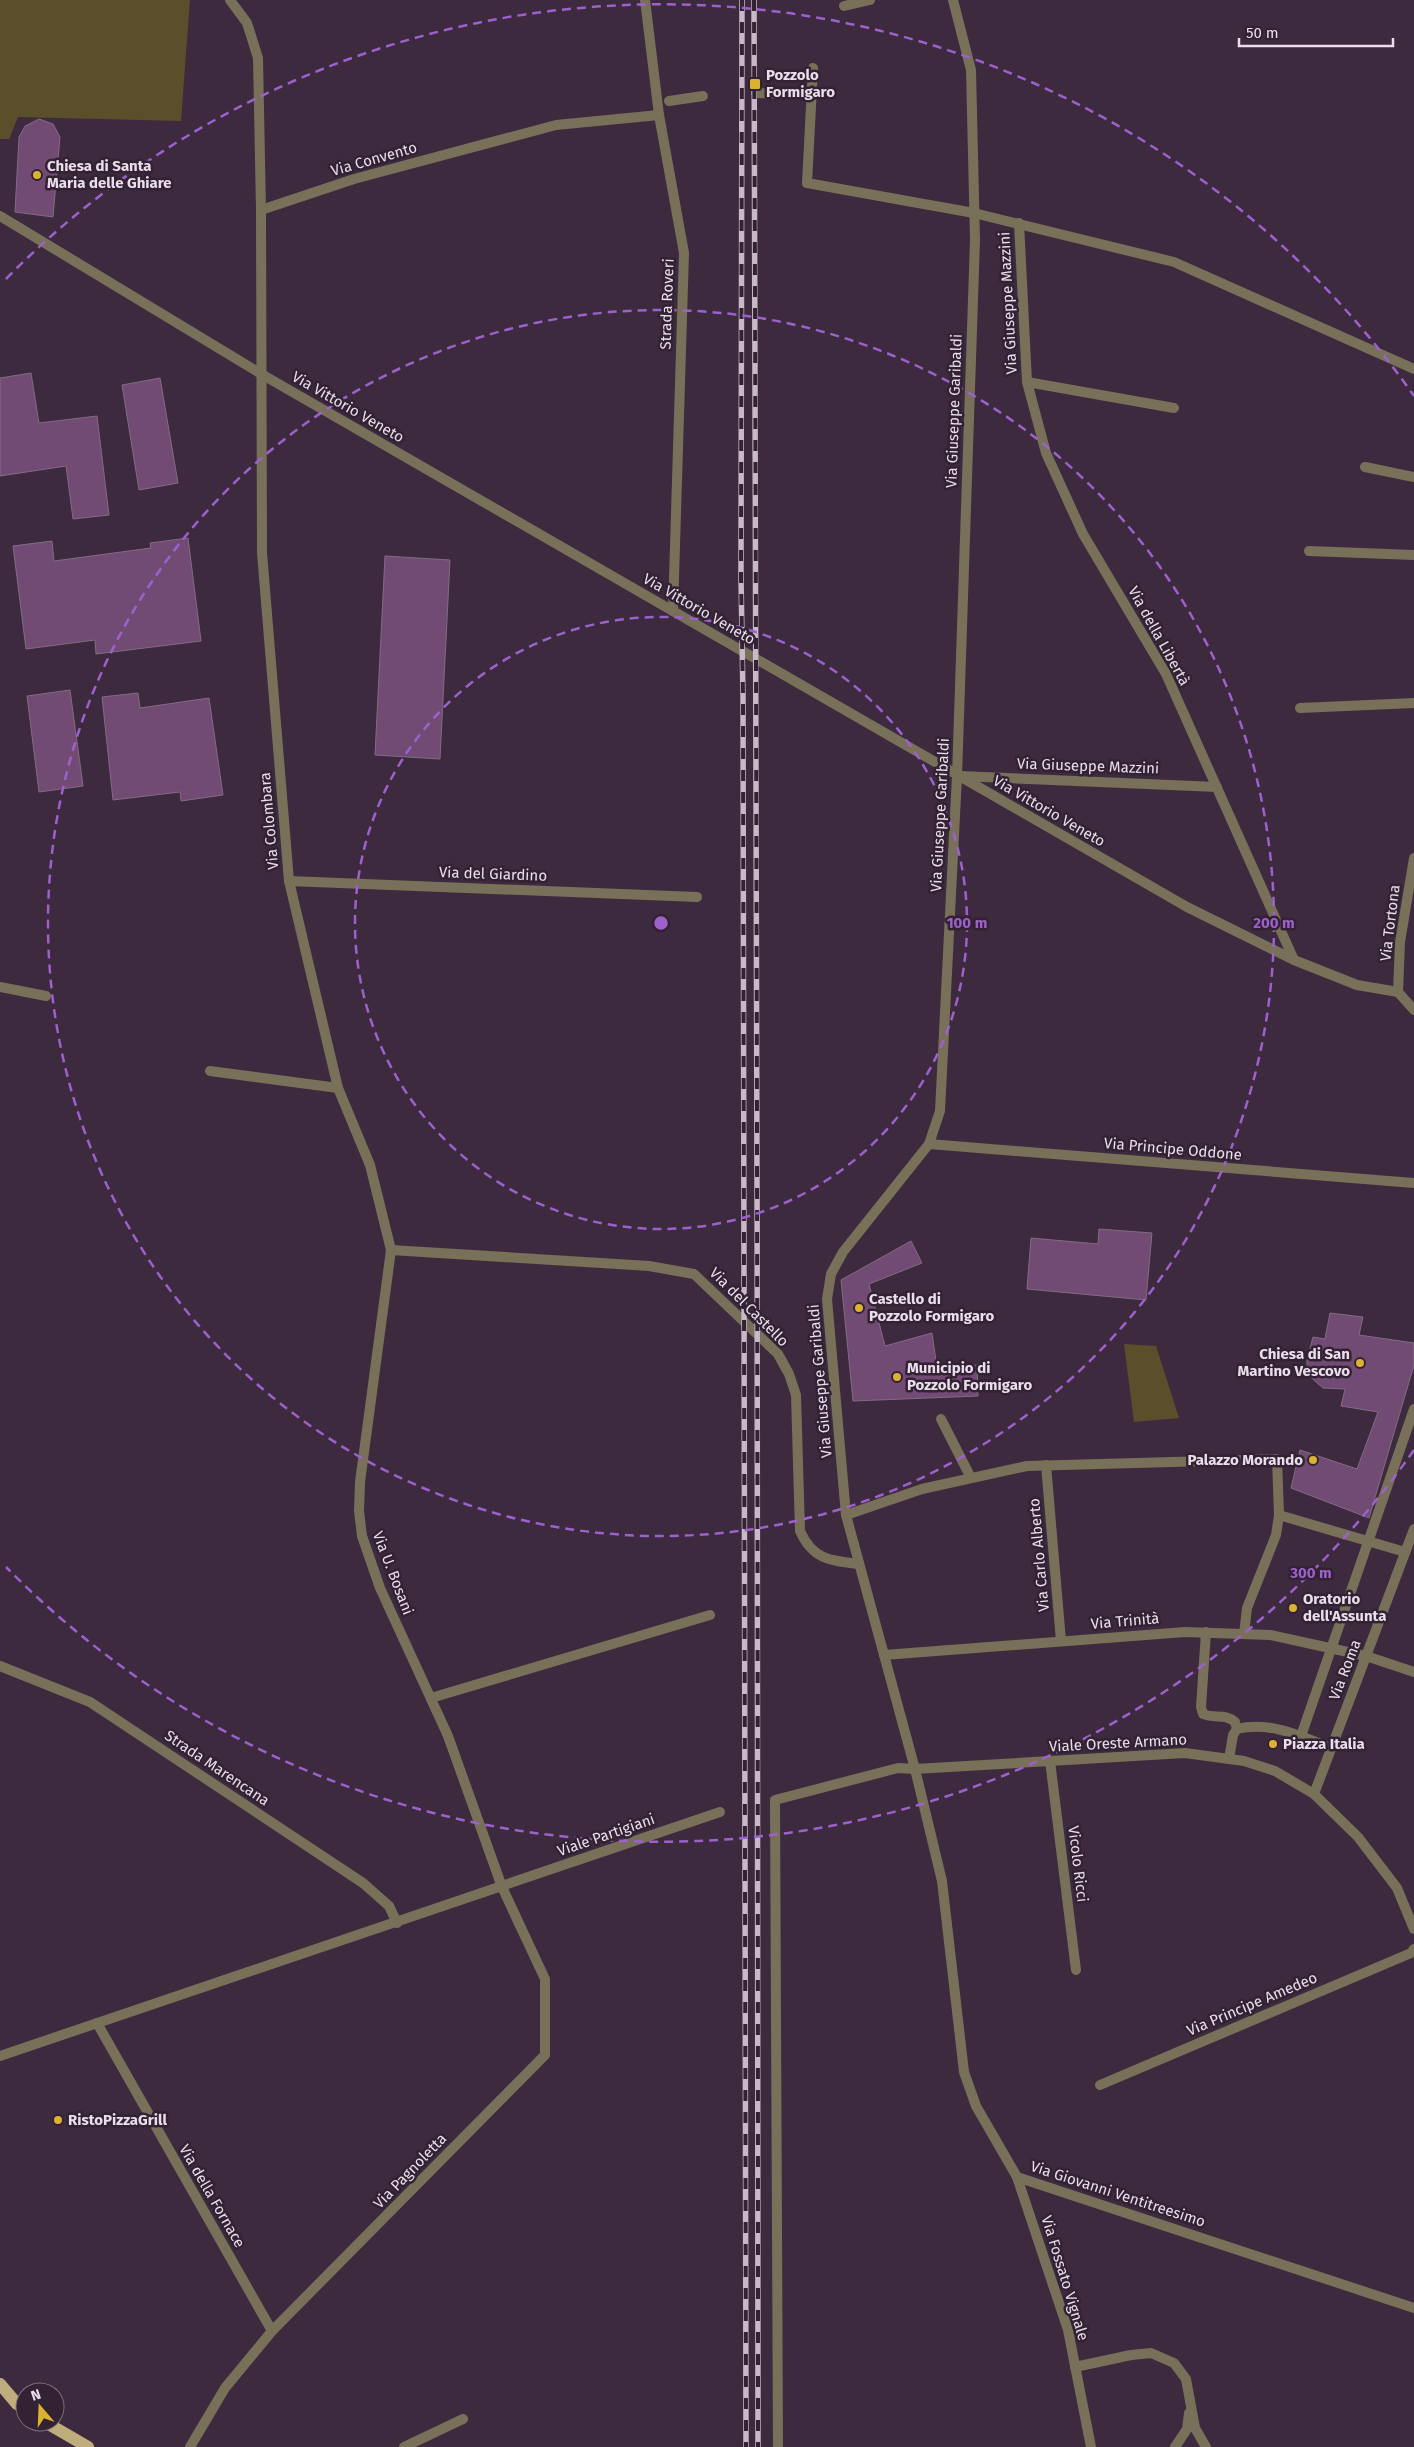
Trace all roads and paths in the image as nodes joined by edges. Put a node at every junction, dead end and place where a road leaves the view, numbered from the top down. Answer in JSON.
{"nodes":[{"id":1,"x":230,"y":0,"type":"edge"},
{"id":2,"x":645,"y":0,"type":"edge"},
{"id":3,"x":870,"y":0,"type":"edge"},
{"id":4,"x":954,"y":0,"type":"edge"},
{"id":5,"x":844,"y":6,"type":"dead end"},
{"id":6,"x":813,"y":68,"type":"dead end"},
{"id":7,"x":756,"y":93,"type":"dead end"},
{"id":8,"x":789,"y":94,"type":"dead end"},
{"id":9,"x":703,"y":96,"type":"dead end"},
{"id":10,"x":669,"y":101,"type":"dead end"},
{"id":11,"x":659,"y":114,"type":"junction"},
{"id":12,"x":261,"y":210,"type":"junction"},
{"id":13,"x":974,"y":213,"type":"junction"},
{"id":14,"x":0,"y":216,"type":"edge"},
{"id":15,"x":1019,"y":223,"type":"junction"},
{"id":16,"x":0,"y":227,"type":"edge"},
{"id":17,"x":19,"y":227,"type":"junction"},
{"id":18,"x":1414,"y":369,"type":"edge"},
{"id":19,"x":262,"y":375,"type":"junction"},
{"id":20,"x":1027,"y":382,"type":"junction"},
{"id":21,"x":1174,"y":408,"type":"dead end"},
{"id":22,"x":1365,"y":467,"type":"dead end"},
{"id":23,"x":1414,"y":477,"type":"edge"},
{"id":24,"x":1309,"y":551,"type":"dead end"},
{"id":25,"x":1414,"y":555,"type":"edge"},
{"id":26,"x":673,"y":611,"type":"junction"},
{"id":27,"x":1414,"y":704,"type":"edge"},
{"id":28,"x":1300,"y":708,"type":"dead end"},
{"id":29,"x":957,"y":776,"type":"junction"},
{"id":30,"x":1217,"y":787,"type":"junction"},
{"id":31,"x":1414,"y":858,"type":"edge"},
{"id":32,"x":288,"y":881,"type":"junction"},
{"id":33,"x":697,"y":897,"type":"dead end"},
{"id":34,"x":1294,"y":960,"type":"junction"},
{"id":35,"x":0,"y":987,"type":"edge"},
{"id":36,"x":1398,"y":992,"type":"junction"},
{"id":37,"x":46,"y":996,"type":"dead end"},
{"id":38,"x":1414,"y":1010,"type":"edge"},
{"id":39,"x":210,"y":1070,"type":"dead end"},
{"id":40,"x":338,"y":1088,"type":"junction"},
{"id":41,"x":929,"y":1144,"type":"junction"},
{"id":42,"x":1414,"y":1183,"type":"edge"},
{"id":43,"x":391,"y":1250,"type":"junction"},
{"id":44,"x":1414,"y":1409,"type":"edge"},
{"id":45,"x":941,"y":1418,"type":"dead end"},
{"id":46,"x":1046,"y":1465,"type":"junction"},
{"id":47,"x":971,"y":1478,"type":"junction"},
{"id":48,"x":846,"y":1515,"type":"junction"},
{"id":49,"x":1279,"y":1515,"type":"junction"},
{"id":50,"x":1414,"y":1529,"type":"edge"},
{"id":51,"x":1368,"y":1542,"type":"junction"},
{"id":52,"x":1405,"y":1552,"type":"junction"},
{"id":53,"x":859,"y":1564,"type":"junction"},
{"id":54,"x":710,"y":1615,"type":"dead end"},
{"id":55,"x":1206,"y":1632,"type":"junction"},
{"id":56,"x":1244,"y":1634,"type":"junction"},
{"id":57,"x":1062,"y":1641,"type":"junction"},
{"id":58,"x":1330,"y":1649,"type":"junction"},
{"id":59,"x":884,"y":1655,"type":"junction"},
{"id":60,"x":1366,"y":1656,"type":"junction"},
{"id":61,"x":0,"y":1666,"type":"edge"},
{"id":62,"x":1414,"y":1672,"type":"edge"},
{"id":63,"x":431,"y":1698,"type":"junction"},
{"id":64,"x":1237,"y":1730,"type":"junction"},
{"id":65,"x":1300,"y":1736,"type":"junction"},
{"id":66,"x":1331,"y":1748,"type":"junction"},
{"id":67,"x":1229,"y":1759,"type":"junction"},
{"id":68,"x":1050,"y":1761,"type":"junction"},
{"id":69,"x":915,"y":1769,"type":"junction"},
{"id":70,"x":1314,"y":1794,"type":"junction"},
{"id":71,"x":720,"y":1812,"type":"dead end"},
{"id":72,"x":502,"y":1887,"type":"junction"},
{"id":73,"x":397,"y":1923,"type":"junction"},
{"id":74,"x":1414,"y":1929,"type":"edge"},
{"id":75,"x":1414,"y":1949,"type":"edge"},
{"id":76,"x":1076,"y":1970,"type":"dead end"},
{"id":77,"x":96,"y":2023,"type":"junction"},
{"id":78,"x":0,"y":2056,"type":"edge"},
{"id":79,"x":1100,"y":2085,"type":"dead end"},
{"id":80,"x":1017,"y":2177,"type":"junction"},
{"id":81,"x":1414,"y":2308,"type":"edge"},
{"id":82,"x":272,"y":2331,"type":"junction"},
{"id":83,"x":1075,"y":2367,"type":"junction"},
{"id":84,"x":0,"y":2384,"type":"edge"},
{"id":85,"x":15,"y":2402,"type":"edge"},
{"id":86,"x":1190,"y":2404,"type":"junction"},
{"id":87,"x":463,"y":2419,"type":"dead end"},
{"id":88,"x":62,"y":2432,"type":"edge"},
{"id":89,"x":88,"y":2447,"type":"edge"},
{"id":90,"x":190,"y":2447,"type":"edge"},
{"id":91,"x":404,"y":2447,"type":"edge"},
{"id":92,"x":778,"y":2447,"type":"edge"},
{"id":93,"x":1091,"y":2447,"type":"edge"},
{"id":94,"x":1175,"y":2447,"type":"edge"},
{"id":95,"x":1206,"y":2447,"type":"edge"}],
"edges":[{"from":1,"to":12,"type":"street"},
{"from":2,"to":11,"type":"street","name":"Strada Roveri"},
{"from":3,"to":5,"type":"street"},
{"from":4,"to":13,"type":"street","name":"Via Giuseppe Garibaldi"},
{"from":6,"to":13,"type":"street"},
{"from":7,"to":8,"type":"street"},
{"from":9,"to":10,"type":"street"},
{"from":11,"to":12,"type":"street","name":"Via Convento"},
{"from":11,"to":26,"type":"street","name":"Strada Roveri"},
{"from":12,"to":19,"type":"street"},
{"from":13,"to":15,"type":"street"},
{"from":13,"to":29,"type":"street","name":"Via Giuseppe Garibaldi"},
{"from":14,"to":17,"type":"street","name":"Via Vittorio Veneto"},
{"from":15,"to":18,"type":"street"},
{"from":15,"to":20,"type":"street","name":"Via Giuseppe Mazzini"},
{"from":16,"to":17,"type":"street"},
{"from":17,"to":19,"type":"street","name":"Via Vittorio Veneto"},
{"from":19,"to":26,"type":"street","name":"Via Vittorio Veneto"},
{"from":19,"to":32,"type":"street","name":"Via Colombara"},
{"from":20,"to":21,"type":"street"},
{"from":20,"to":30,"type":"street","name":"Via della Libertà"},
{"from":22,"to":23,"type":"street"},
{"from":24,"to":25,"type":"street"},
{"from":26,"to":29,"type":"street","name":"Via Vittorio Veneto"},
{"from":27,"to":28,"type":"street"},
{"from":29,"to":30,"type":"street","name":"Via Giuseppe Mazzini"},
{"from":29,"to":34,"type":"street","name":"Via Vittorio Veneto"},
{"from":29,"to":41,"type":"street","name":"Via Giuseppe Garibaldi"},
{"from":30,"to":34,"type":"street","name":"Via della Libertà"},
{"from":31,"to":36,"type":"street","name":"Via Tortona"},
{"from":32,"to":33,"type":"street","name":"Via del Giardino"},
{"from":32,"to":40,"type":"street","name":"Via Colombara"},
{"from":34,"to":36,"type":"street","name":"Via Vittorio Veneto"},
{"from":35,"to":37,"type":"street"},
{"from":36,"to":38,"type":"street"},
{"from":39,"to":40,"type":"street"},
{"from":40,"to":43,"type":"street","name":"Via Colombara"},
{"from":41,"to":42,"type":"street","name":"Via Principe Oddone"},
{"from":41,"to":48,"type":"street","name":"Via Giuseppe Garibaldi"},
{"from":43,"to":53,"type":"street","name":"Via del Castello"},
{"from":43,"to":63,"type":"street","name":"Via U. Bosani"},
{"from":44,"to":51,"type":"street"},
{"from":45,"to":47,"type":"street"},
{"from":46,"to":47,"type":"street"},
{"from":46,"to":49,"type":"street"},
{"from":46,"to":57,"type":"street","name":"Via Carlo Alberto"},
{"from":47,"to":48,"type":"street"},
{"from":48,"to":53,"type":"street","name":"Via Giuseppe Garibaldi"},
{"from":49,"to":51,"type":"street"},
{"from":49,"to":56,"type":"street"},
{"from":50,"to":52,"type":"street","name":"Via Roma"},
{"from":51,"to":52,"type":"street"},
{"from":51,"to":58,"type":"street"},
{"from":52,"to":60,"type":"street","name":"Via Roma"},
{"from":53,"to":59,"type":"street","name":"Via Giuseppe Garibaldi"},
{"from":54,"to":63,"type":"street"},
{"from":55,"to":56,"type":"street","name":"Via Trinità"},
{"from":55,"to":57,"type":"street","name":"Via Trinità"},
{"from":55,"to":64,"type":"street"},
{"from":56,"to":58,"type":"street","name":"Via Trinità"},
{"from":57,"to":59,"type":"street","name":"Via Trinità"},
{"from":58,"to":60,"type":"street","name":"Via Trinità"},
{"from":58,"to":65,"type":"street"},
{"from":59,"to":69,"type":"street","name":"Via Giuseppe Garibaldi"},
{"from":60,"to":62,"type":"street","name":"Via Trinità"},
{"from":60,"to":66,"type":"street","name":"Via Roma"},
{"from":61,"to":73,"type":"street","name":"Strada Marencana"},
{"from":63,"to":72,"type":"street","name":"Via U. Bosani"},
{"from":64,"to":65,"type":"street"},
{"from":64,"to":67,"type":"street"},
{"from":65,"to":66,"type":"street"},
{"from":66,"to":70,"type":"street","name":"Via Roma"},
{"from":67,"to":68,"type":"street","name":"Viale Oreste Armano"},
{"from":67,"to":70,"type":"street","name":"Viale Oreste Armano"},
{"from":68,"to":69,"type":"street","name":"Viale Oreste Armano"},
{"from":68,"to":76,"type":"street","name":"Vicolo Ricci"},
{"from":69,"to":80,"type":"street","name":"Via Giovanni Ventitreesimo"},
{"from":69,"to":92,"type":"street","name":"Viale Oreste Armano"},
{"from":70,"to":74,"type":"street","name":"Viale Oreste Armano"},
{"from":71,"to":72,"type":"street","name":"Viale Partigiani"},
{"from":72,"to":73,"type":"street","name":"Viale Partigiani"},
{"from":72,"to":82,"type":"street","name":"Via Pagnoletta"},
{"from":73,"to":77,"type":"street","name":"Viale Partigiani"},
{"from":75,"to":79,"type":"street","name":"Via Principe Amedeo"},
{"from":77,"to":78,"type":"street","name":"Viale Partigiani"},
{"from":77,"to":82,"type":"street","name":"Via della Fornace"},
{"from":80,"to":81,"type":"street","name":"Via Giovanni Ventitreesimo"},
{"from":80,"to":83,"type":"street","name":"Via Fossato Vignale"},
{"from":82,"to":90,"type":"street","name":"Via Pagnoletta"},
{"from":83,"to":86,"type":"street"},
{"from":83,"to":93,"type":"street","name":"Via Fossato Vignale"},
{"from":84,"to":85,"type":"main road"},
{"from":86,"to":94,"type":"street"},
{"from":86,"to":95,"type":"street"},
{"from":87,"to":91,"type":"street"},
{"from":88,"to":89,"type":"main road"}]}
